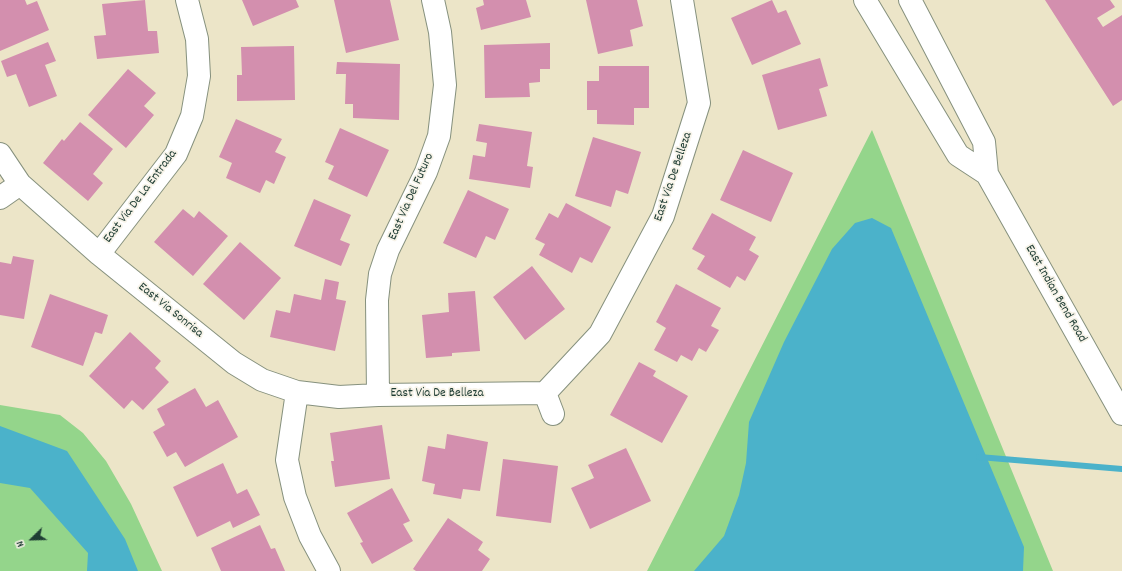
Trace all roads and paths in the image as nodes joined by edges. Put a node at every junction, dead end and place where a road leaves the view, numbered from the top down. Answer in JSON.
{"nodes":[{"id":1,"x":187,"y":0,"type":"edge"},
{"id":2,"x":433,"y":0,"type":"edge"},
{"id":3,"x":682,"y":0,"type":"edge"},
{"id":4,"x":865,"y":0,"type":"edge"},
{"id":5,"x":910,"y":0,"type":"edge"},
{"id":6,"x":0,"y":154,"type":"edge"},
{"id":7,"x":987,"y":174,"type":"junction"},
{"id":8,"x":20,"y":184,"type":"junction"},
{"id":9,"x":0,"y":198,"type":"edge"},
{"id":10,"x":99,"y":254,"type":"junction"},
{"id":11,"x":297,"y":392,"type":"junction"},
{"id":12,"x":545,"y":393,"type":"junction"},
{"id":13,"x":378,"y":395,"type":"junction"},
{"id":14,"x":553,"y":414,"type":"dead end"},
{"id":15,"x":1122,"y":414,"type":"edge"},
{"id":16,"x":329,"y":571,"type":"edge"}],
"edges":[{"from":1,"to":10,"type":"street","name":"East Via De La Entrada"},
{"from":2,"to":13,"type":"street","name":"East Via Del Futuro"},
{"from":3,"to":12,"type":"street","name":"East Via De Belleza"},
{"from":4,"to":7,"type":"street","name":"East Indian Bend Road"},
{"from":5,"to":7,"type":"street","name":"East Indian Bend Road"},
{"from":6,"to":8,"type":"street","name":"East Via Sonrisa"},
{"from":7,"to":15,"type":"street","name":"East Indian Bend Road"},
{"from":8,"to":9,"type":"street"},
{"from":8,"to":10,"type":"street","name":"East Via Sonrisa"},
{"from":10,"to":11,"type":"street","name":"East Via Sonrisa"},
{"from":11,"to":13,"type":"street","name":"East Via Sonrisa"},
{"from":11,"to":16,"type":"street"},
{"from":12,"to":13,"type":"street","name":"East Via De Belleza"},
{"from":12,"to":14,"type":"street"}]}
